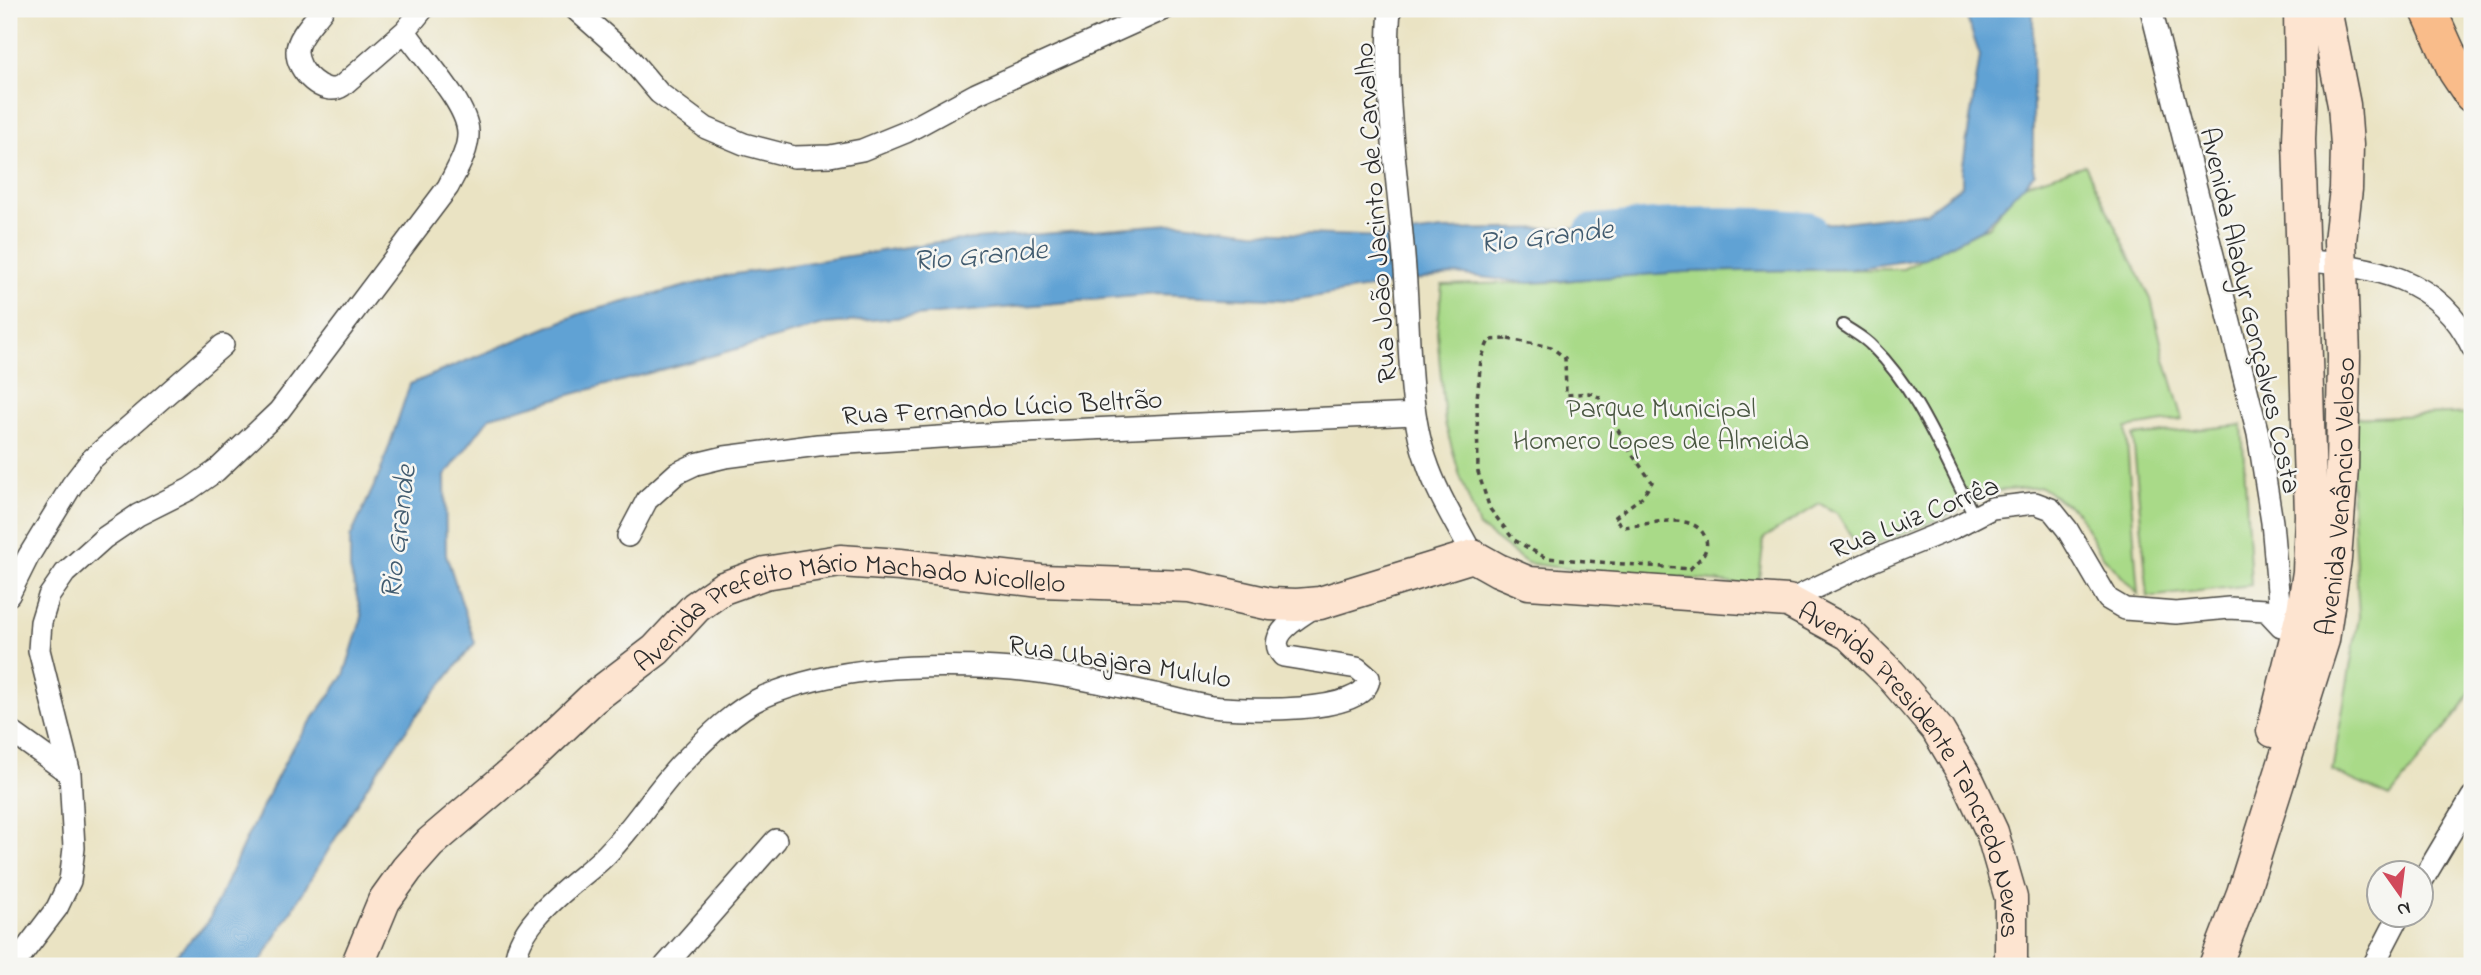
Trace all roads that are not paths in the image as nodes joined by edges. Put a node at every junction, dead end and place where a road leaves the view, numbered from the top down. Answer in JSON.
{"nodes":[{"id":1,"x":323,"y":9,"type":"edge"},
{"id":2,"x":423,"y":9,"type":"edge"},
{"id":3,"x":575,"y":9,"type":"edge"},
{"id":4,"x":1164,"y":9,"type":"edge"},
{"id":5,"x":1390,"y":9,"type":"edge"},
{"id":6,"x":2151,"y":9,"type":"edge"},
{"id":7,"x":2301,"y":9,"type":"edge"},
{"id":8,"x":2325,"y":9,"type":"edge"},
{"id":9,"x":2428,"y":9,"type":"edge"},
{"id":10,"x":405,"y":31,"type":"junction"},
{"id":11,"x":2339,"y":84,"type":"junction"},
{"id":12,"x":2301,"y":85,"type":"junction"},
{"id":13,"x":2472,"y":96,"type":"edge"},
{"id":14,"x":2303,"y":260,"type":"junction"},
{"id":15,"x":2341,"y":264,"type":"junction"},
{"id":16,"x":1843,"y":325,"type":"dead end"},
{"id":17,"x":223,"y":345,"type":"dead end"},
{"id":18,"x":2472,"y":347,"type":"edge"},
{"id":19,"x":1415,"y":414,"type":"junction"},
{"id":20,"x":1975,"y":517,"type":"junction"},
{"id":21,"x":628,"y":536,"type":"dead end"},
{"id":22,"x":1473,"y":556,"type":"junction"},
{"id":23,"x":9,"y":595,"type":"edge"},
{"id":24,"x":1787,"y":601,"type":"junction"},
{"id":25,"x":1320,"y":603,"type":"junction"},
{"id":26,"x":2301,"y":630,"type":"junction"},
{"id":27,"x":9,"y":730,"type":"edge"},
{"id":28,"x":70,"y":774,"type":"junction"},
{"id":29,"x":2472,"y":797,"type":"edge"},
{"id":30,"x":776,"y":840,"type":"dead end"},
{"id":31,"x":2434,"y":860,"type":"edge"},
{"id":32,"x":2391,"y":930,"type":"edge"},
{"id":33,"x":13,"y":966,"type":"edge"},
{"id":34,"x":357,"y":966,"type":"edge"},
{"id":35,"x":515,"y":966,"type":"edge"},
{"id":36,"x":664,"y":966,"type":"edge"},
{"id":37,"x":2011,"y":966,"type":"edge"},
{"id":38,"x":2201,"y":966,"type":"edge"},
{"id":39,"x":2215,"y":966,"type":"edge"},
{"id":40,"x":2372,"y":966,"type":"edge"}],
"edges":[{"from":1,"to":10,"type":"street"},
{"from":2,"to":10,"type":"street"},
{"from":3,"to":4,"type":"street"},
{"from":5,"to":19,"type":"street","name":"Rua João Jacinto de Carvalho"},
{"from":6,"to":26,"type":"street","name":"Avenida Aladyr Gonçalves Costa"},
{"from":7,"to":12,"type":"street","name":"Avenida Venâncio Veloso"},
{"from":8,"to":11,"type":"street","name":"Avenida Venâncio Veloso"},
{"from":9,"to":13,"type":"main road"},
{"from":10,"to":28,"type":"street"},
{"from":11,"to":12,"type":"street"},
{"from":11,"to":15,"type":"street","name":"Avenida Venâncio Veloso"},
{"from":12,"to":14,"type":"street","name":"Avenida Venâncio Veloso"},
{"from":14,"to":15,"type":"street"},
{"from":14,"to":26,"type":"street","name":"Avenida Venâncio Veloso"},
{"from":15,"to":18,"type":"street"},
{"from":15,"to":26,"type":"street","name":"Avenida Venâncio Veloso"},
{"from":16,"to":20,"type":"lane"},
{"from":17,"to":23,"type":"street"},
{"from":19,"to":21,"type":"street","name":"Rua Fernando Lúcio Beltrão"},
{"from":19,"to":22,"type":"street"},
{"from":20,"to":24,"type":"street","name":"Rua Luiz Corrêa"},
{"from":20,"to":26,"type":"street","name":"Rua Luiz Corrêa"},
{"from":22,"to":24,"type":"street","name":"Avenida Presidente Tancredo Neves"},
{"from":22,"to":25,"type":"street","name":"Avenida Prefeito Mário Machado Nicollelo"},
{"from":24,"to":37,"type":"street","name":"Avenida Presidente Tancredo Neves"},
{"from":25,"to":34,"type":"street","name":"Avenida Prefeito Mário Machado Nicollelo"},
{"from":25,"to":35,"type":"street","name":"Rua Ubajara Mululo"},
{"from":26,"to":38,"type":"street","name":"Avenida Venâncio Veloso"},
{"from":26,"to":39,"type":"street","name":"Avenida Venâncio Veloso"},
{"from":27,"to":28,"type":"street"},
{"from":28,"to":33,"type":"street"},
{"from":29,"to":31,"type":"street"},
{"from":30,"to":36,"type":"street"},
{"from":32,"to":40,"type":"street"}]}
